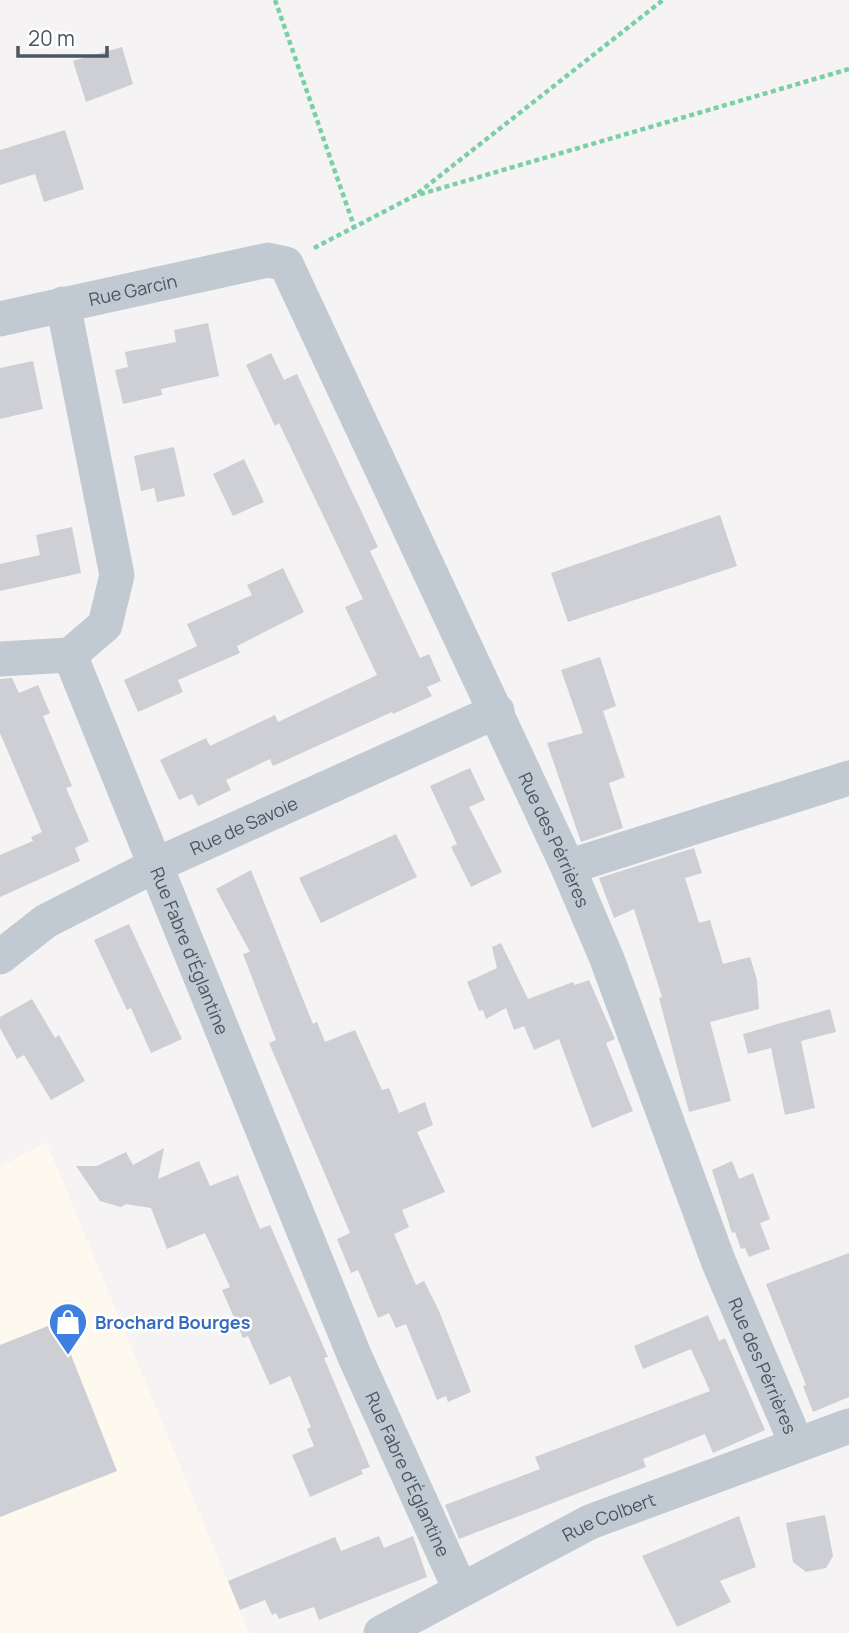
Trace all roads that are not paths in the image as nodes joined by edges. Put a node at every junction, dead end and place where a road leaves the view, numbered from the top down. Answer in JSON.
{"nodes":[{"id":1,"x":277,"y":262,"type":"joint"},
{"id":2,"x":63,"y":304,"type":"junction"},
{"id":3,"x":0,"y":319,"type":"edge"},
{"id":4,"x":70,"y":656,"type":"junction"},
{"id":5,"x":0,"y":659,"type":"edge"},
{"id":6,"x":498,"y":711,"type":"junction"},
{"id":7,"x":849,"y":778,"type":"edge"},
{"id":8,"x":156,"y":865,"type":"junction"},
{"id":9,"x":568,"y":867,"type":"junction"},
{"id":10,"x":0,"y":957,"type":"edge"},
{"id":11,"x":849,"y":1426,"type":"edge"},
{"id":12,"x":797,"y":1445,"type":"junction"},
{"id":13,"x":460,"y":1589,"type":"junction"},
{"id":14,"x":381,"y":1633,"type":"edge"}],
"edges":[{"from":1,"to":2,"type":"street","name":"Rue Garcin"},
{"from":1,"to":6,"type":"street","name":"Rue des Pérrières"},
{"from":2,"to":3,"type":"street","name":"Rue Garcin"},
{"from":2,"to":4,"type":"street"},
{"from":4,"to":5,"type":"street"},
{"from":4,"to":8,"type":"street","name":"Rue Fabre d'Églantine"},
{"from":6,"to":8,"type":"street","name":"Rue de Savoie"},
{"from":6,"to":9,"type":"street","name":"Rue des Pérrières"},
{"from":7,"to":9,"type":"street"},
{"from":8,"to":10,"type":"street","name":"Rue de Savoie"},
{"from":8,"to":13,"type":"street","name":"Rue Fabre d'Églantine"},
{"from":9,"to":12,"type":"street","name":"Rue des Pérrières"},
{"from":11,"to":12,"type":"street","name":"Rue Colbert"},
{"from":12,"to":13,"type":"street","name":"Rue Colbert"},
{"from":13,"to":14,"type":"street","name":"Rue Colbert"}]}
